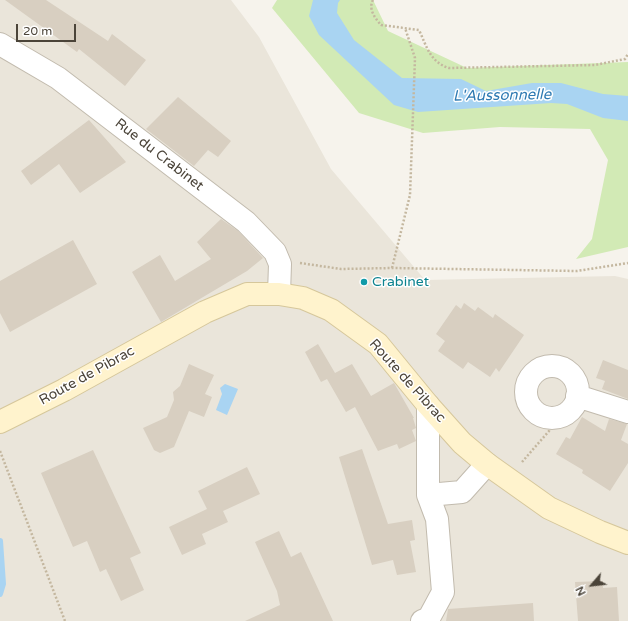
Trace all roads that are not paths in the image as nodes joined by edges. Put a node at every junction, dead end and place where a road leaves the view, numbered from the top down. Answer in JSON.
{"nodes":[{"id":1,"x":0,"y":44,"type":"edge"},
{"id":2,"x":279,"y":294,"type":"junction"},
{"id":3,"x":577,"y":396,"type":"junction"},
{"id":4,"x":428,"y":406,"type":"junction"},
{"id":5,"x":628,"y":412,"type":"edge"},
{"id":6,"x":0,"y":422,"type":"edge"},
{"id":7,"x":487,"y":464,"type":"junction"},
{"id":8,"x":428,"y":495,"type":"junction"},
{"id":9,"x":628,"y":543,"type":"edge"},
{"id":10,"x":422,"y":621,"type":"edge"}],
"edges":[{"from":1,"to":2,"type":"street","name":"Rue du Crabinet"},
{"from":2,"to":4,"type":"main road","name":"Route de Pibrac"},
{"from":2,"to":6,"type":"main road","name":"Route de Pibrac"},
{"from":3,"to":3,"type":"street"},
{"from":3,"to":5,"type":"street"},
{"from":4,"to":7,"type":"main road","name":"Route de Pibrac"},
{"from":4,"to":8,"type":"street"},
{"from":7,"to":8,"type":"street"},
{"from":7,"to":9,"type":"main road","name":"Route de Pibrac"},
{"from":8,"to":10,"type":"street"}]}
